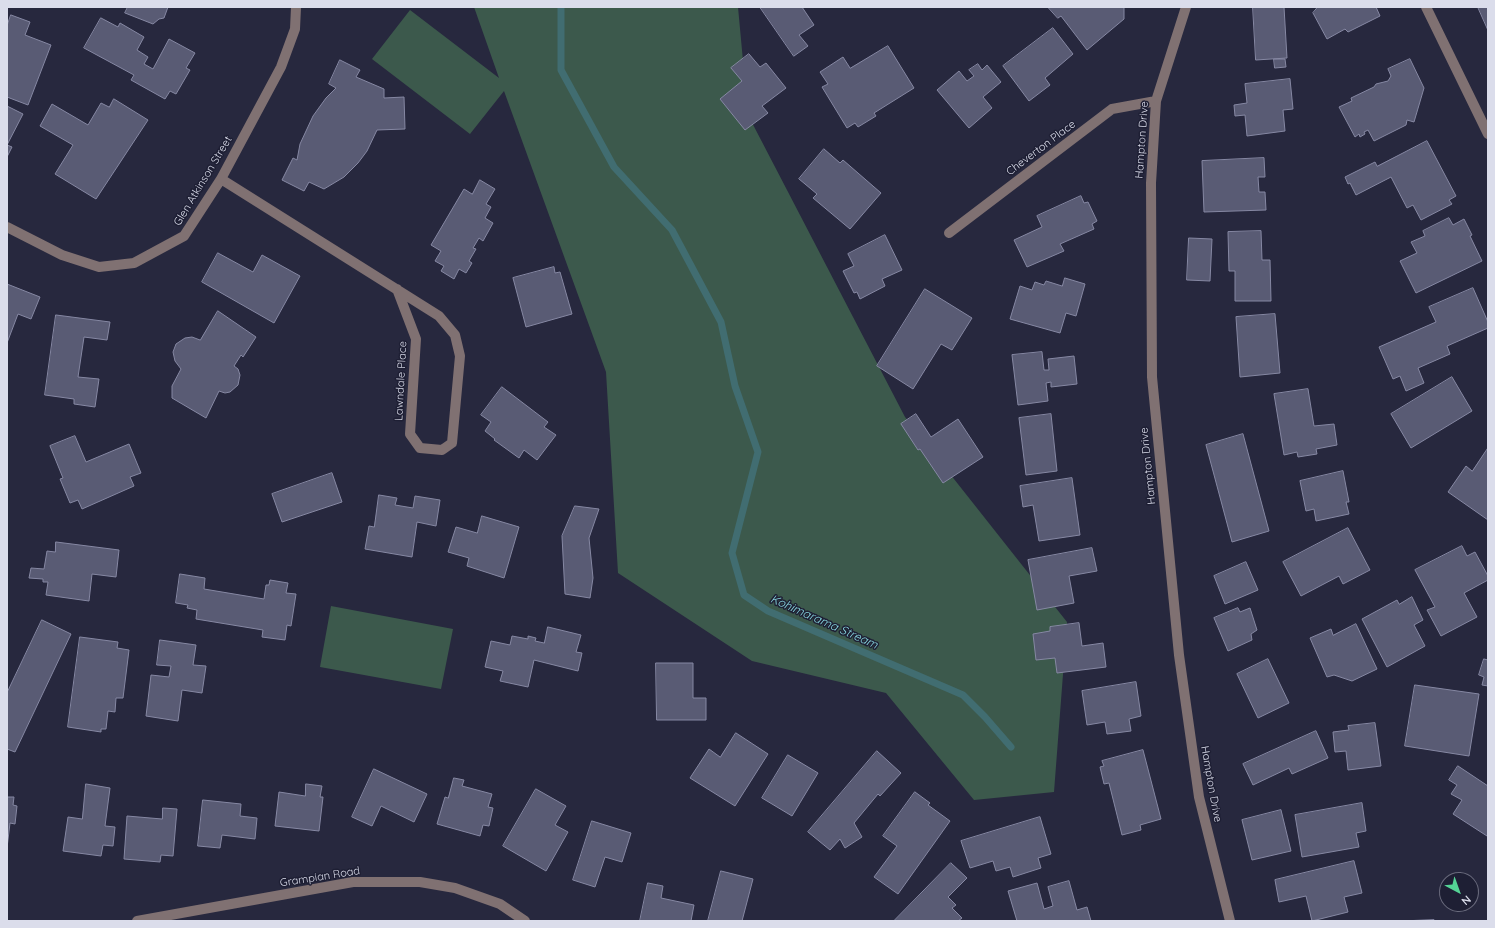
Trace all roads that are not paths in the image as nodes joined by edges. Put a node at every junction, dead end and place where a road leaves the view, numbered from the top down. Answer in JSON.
{"nodes":[{"id":1,"x":296,"y":7,"type":"edge"},
{"id":2,"x":1186,"y":7,"type":"edge"},
{"id":3,"x":1426,"y":7,"type":"edge"},
{"id":4,"x":1156,"y":101,"type":"junction"},
{"id":5,"x":1488,"y":134,"type":"edge"},
{"id":6,"x":221,"y":179,"type":"junction"},
{"id":7,"x":7,"y":226,"type":"edge"},
{"id":8,"x":949,"y":233,"type":"dead end"},
{"id":9,"x":397,"y":290,"type":"junction"},
{"id":10,"x":137,"y":921,"type":"edge"},
{"id":11,"x":526,"y":921,"type":"edge"},
{"id":12,"x":1230,"y":921,"type":"edge"}],
"edges":[{"from":1,"to":6,"type":"street","name":"Glen Atkinson Street"},
{"from":2,"to":4,"type":"street","name":"Hampton Drive"},
{"from":3,"to":5,"type":"street"},
{"from":4,"to":8,"type":"street","name":"Cheverton Place"},
{"from":4,"to":12,"type":"street","name":"Hampton Drive"},
{"from":6,"to":7,"type":"street","name":"Glen Atkinson Street"},
{"from":6,"to":9,"type":"street","name":"Lawndale Place"},
{"from":9,"to":9,"type":"street","name":"Lawndale Place"},
{"from":10,"to":11,"type":"street","name":"Grampian Road"}]}
